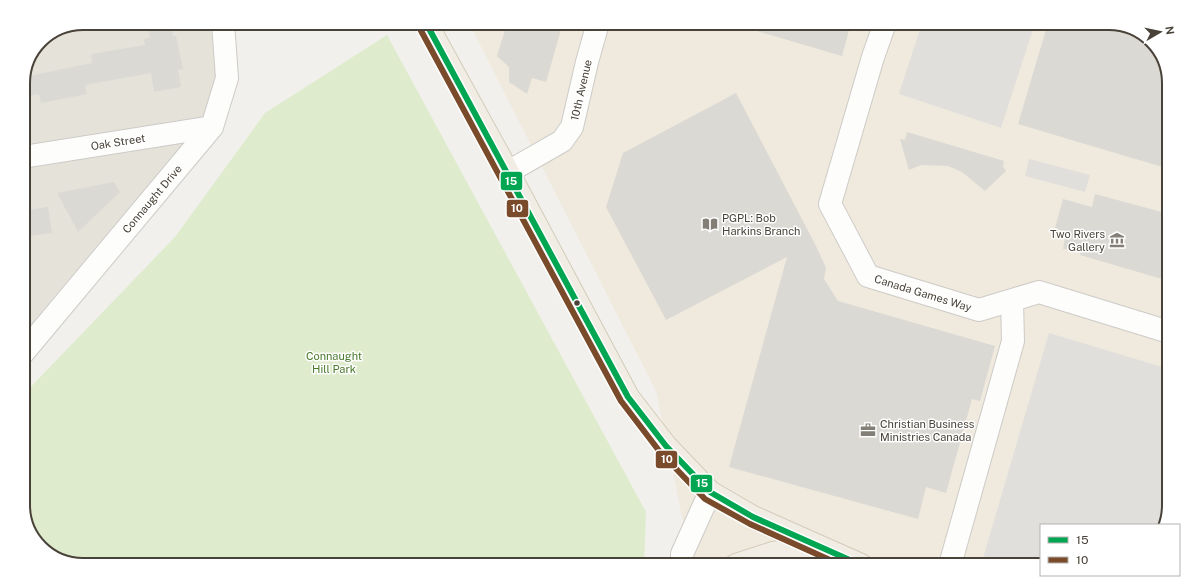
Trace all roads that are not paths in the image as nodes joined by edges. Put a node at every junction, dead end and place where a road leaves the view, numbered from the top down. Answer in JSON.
{"nodes":[{"id":1,"x":224,"y":30,"type":"edge"},
{"id":2,"x":430,"y":30,"type":"edge"},
{"id":3,"x":596,"y":30,"type":"edge"},
{"id":4,"x":883,"y":30,"type":"edge"},
{"id":5,"x":212,"y":127,"type":"junction"},
{"id":6,"x":30,"y":156,"type":"edge"},
{"id":7,"x":508,"y":172,"type":"junction"},
{"id":8,"x":1012,"y":301,"type":"junction"},
{"id":9,"x":1162,"y":330,"type":"edge"},
{"id":10,"x":30,"y":345,"type":"edge"},
{"id":11,"x":710,"y":492,"type":"junction"},
{"id":12,"x":819,"y":547,"type":"junction"},
{"id":13,"x":682,"y":558,"type":"edge"},
{"id":14,"x":758,"y":558,"type":"edge"},
{"id":15,"x":845,"y":558,"type":"edge"},
{"id":16,"x":952,"y":558,"type":"edge"}],
"edges":[{"from":1,"to":5,"type":"street","name":"Connaught Drive"},
{"from":2,"to":7,"type":"main road"},
{"from":3,"to":7,"type":"street","name":"10th Avenue"},
{"from":4,"to":8,"type":"street","name":"Canada Games Way"},
{"from":5,"to":6,"type":"street","name":"Oak Street"},
{"from":5,"to":10,"type":"street","name":"Connaught Drive"},
{"from":7,"to":11,"type":"main road"},
{"from":8,"to":9,"type":"street","name":"Canada Games Way"},
{"from":8,"to":16,"type":"street"},
{"from":11,"to":12,"type":"main road"},
{"from":11,"to":13,"type":"street"},
{"from":12,"to":14,"type":"main road"},
{"from":12,"to":15,"type":"main road"}]}
